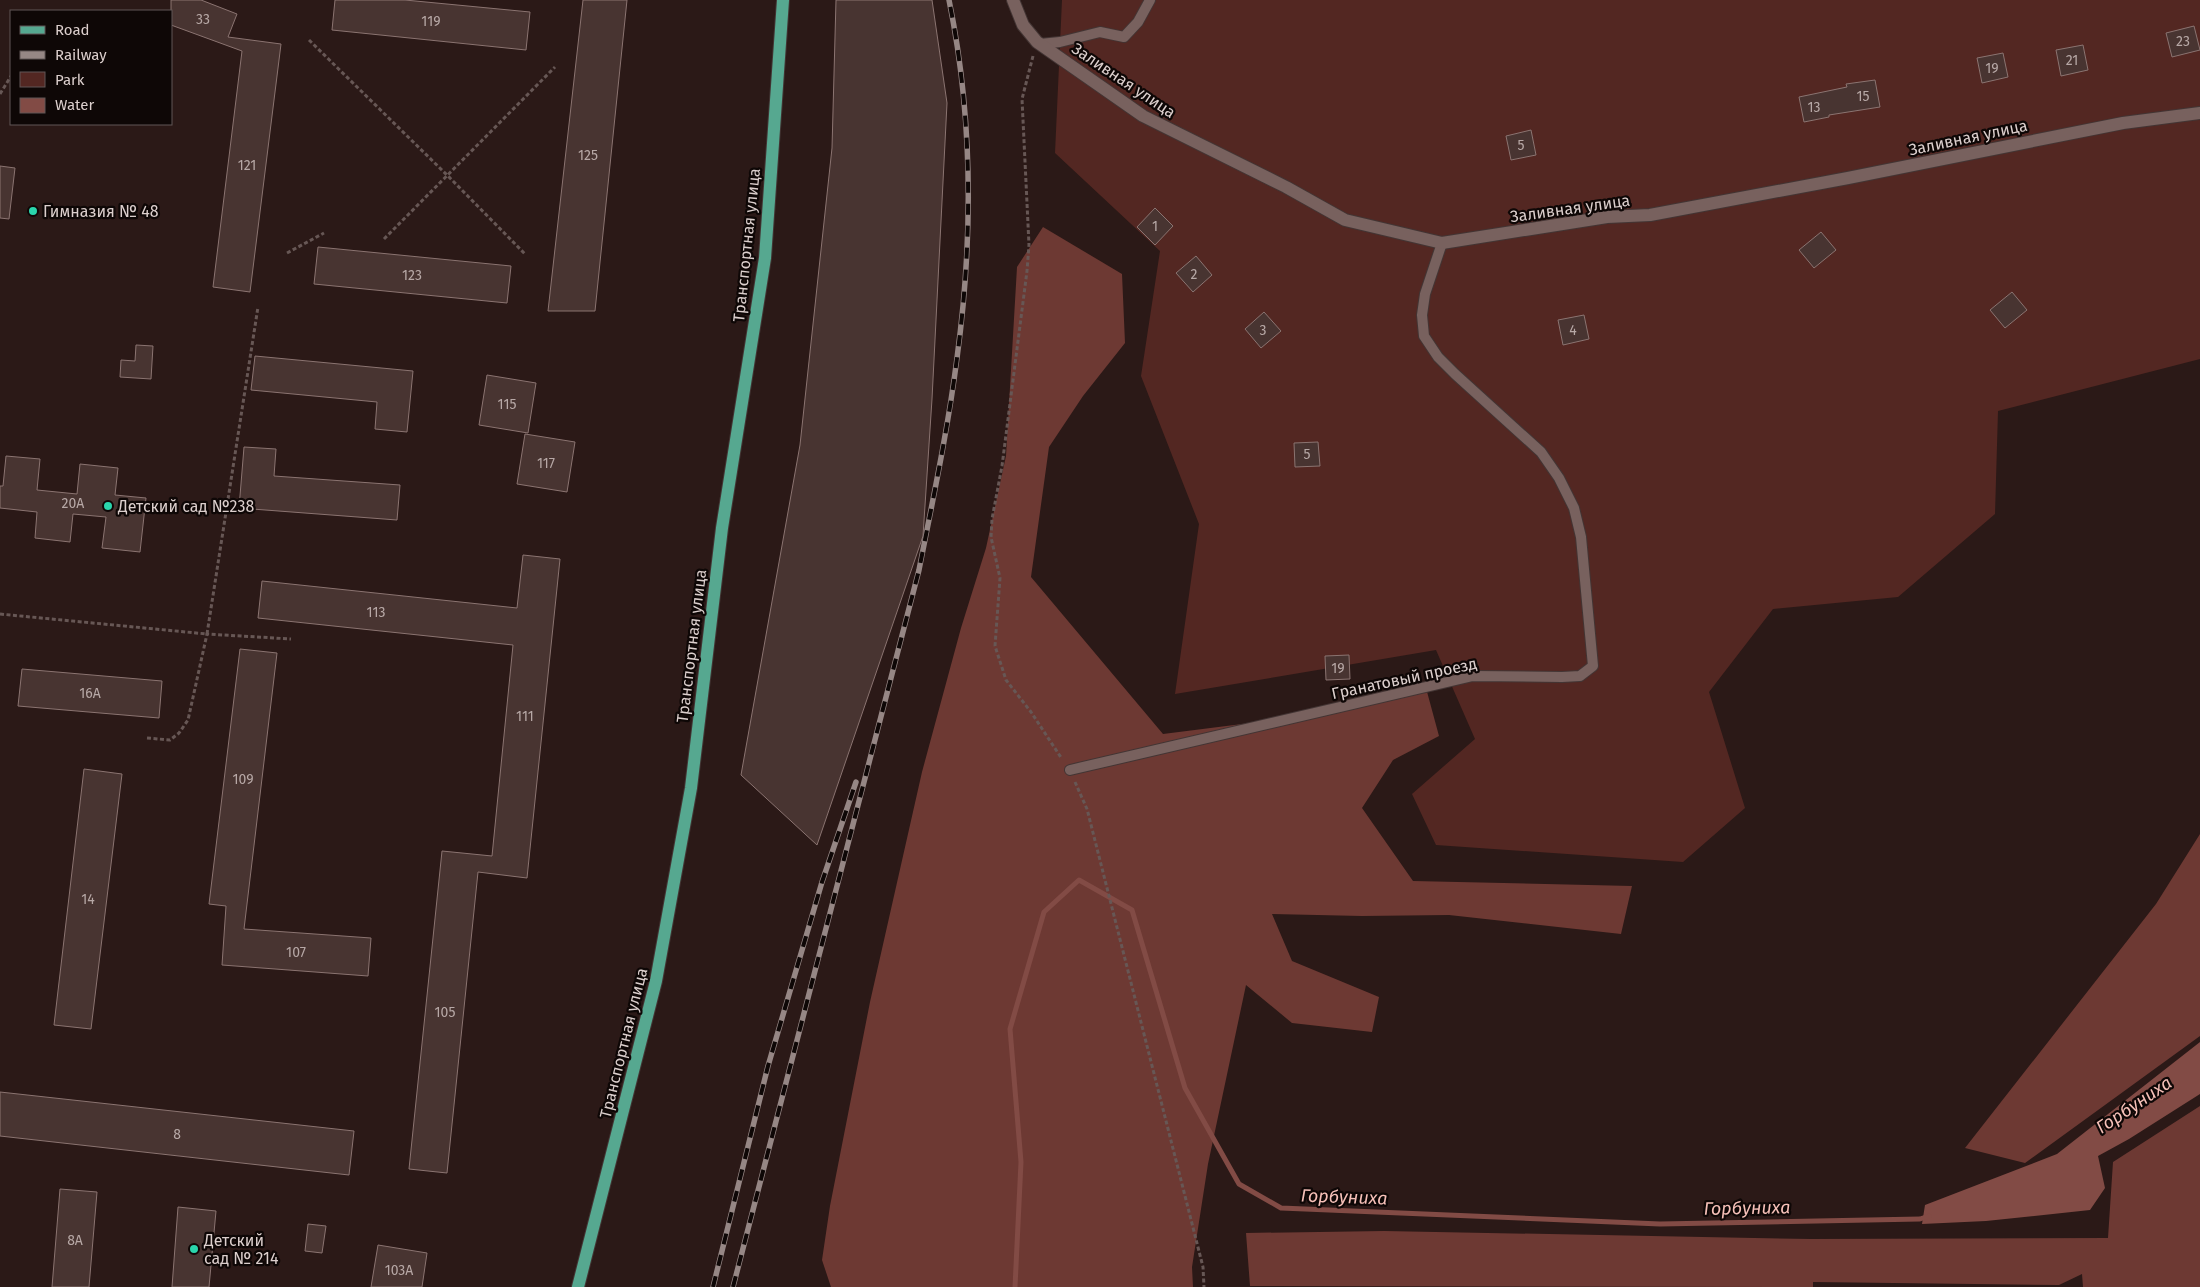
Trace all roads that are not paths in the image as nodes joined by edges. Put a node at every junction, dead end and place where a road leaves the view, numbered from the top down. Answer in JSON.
{"nodes":[{"id":1,"x":783,"y":0,"type":"edge"},
{"id":2,"x":1013,"y":0,"type":"edge"},
{"id":3,"x":1150,"y":0,"type":"edge"},
{"id":4,"x":1039,"y":43,"type":"junction"},
{"id":5,"x":2200,"y":112,"type":"edge"},
{"id":6,"x":1442,"y":244,"type":"junction"},
{"id":7,"x":1070,"y":770,"type":"road end"},
{"id":8,"x":578,"y":1287,"type":"edge"}],
"edges":[{"from":1,"to":8,"type":"main road","name":"Транспортная улица"},
{"from":2,"to":4,"type":"street","name":"Заливная улица"},
{"from":3,"to":4,"type":"lane"},
{"from":4,"to":6,"type":"street","name":"Заливная улица"},
{"from":5,"to":6,"type":"street","name":"Заливная улица"},
{"from":6,"to":7,"type":"lane","name":"Гранатовый проезд"}]}
